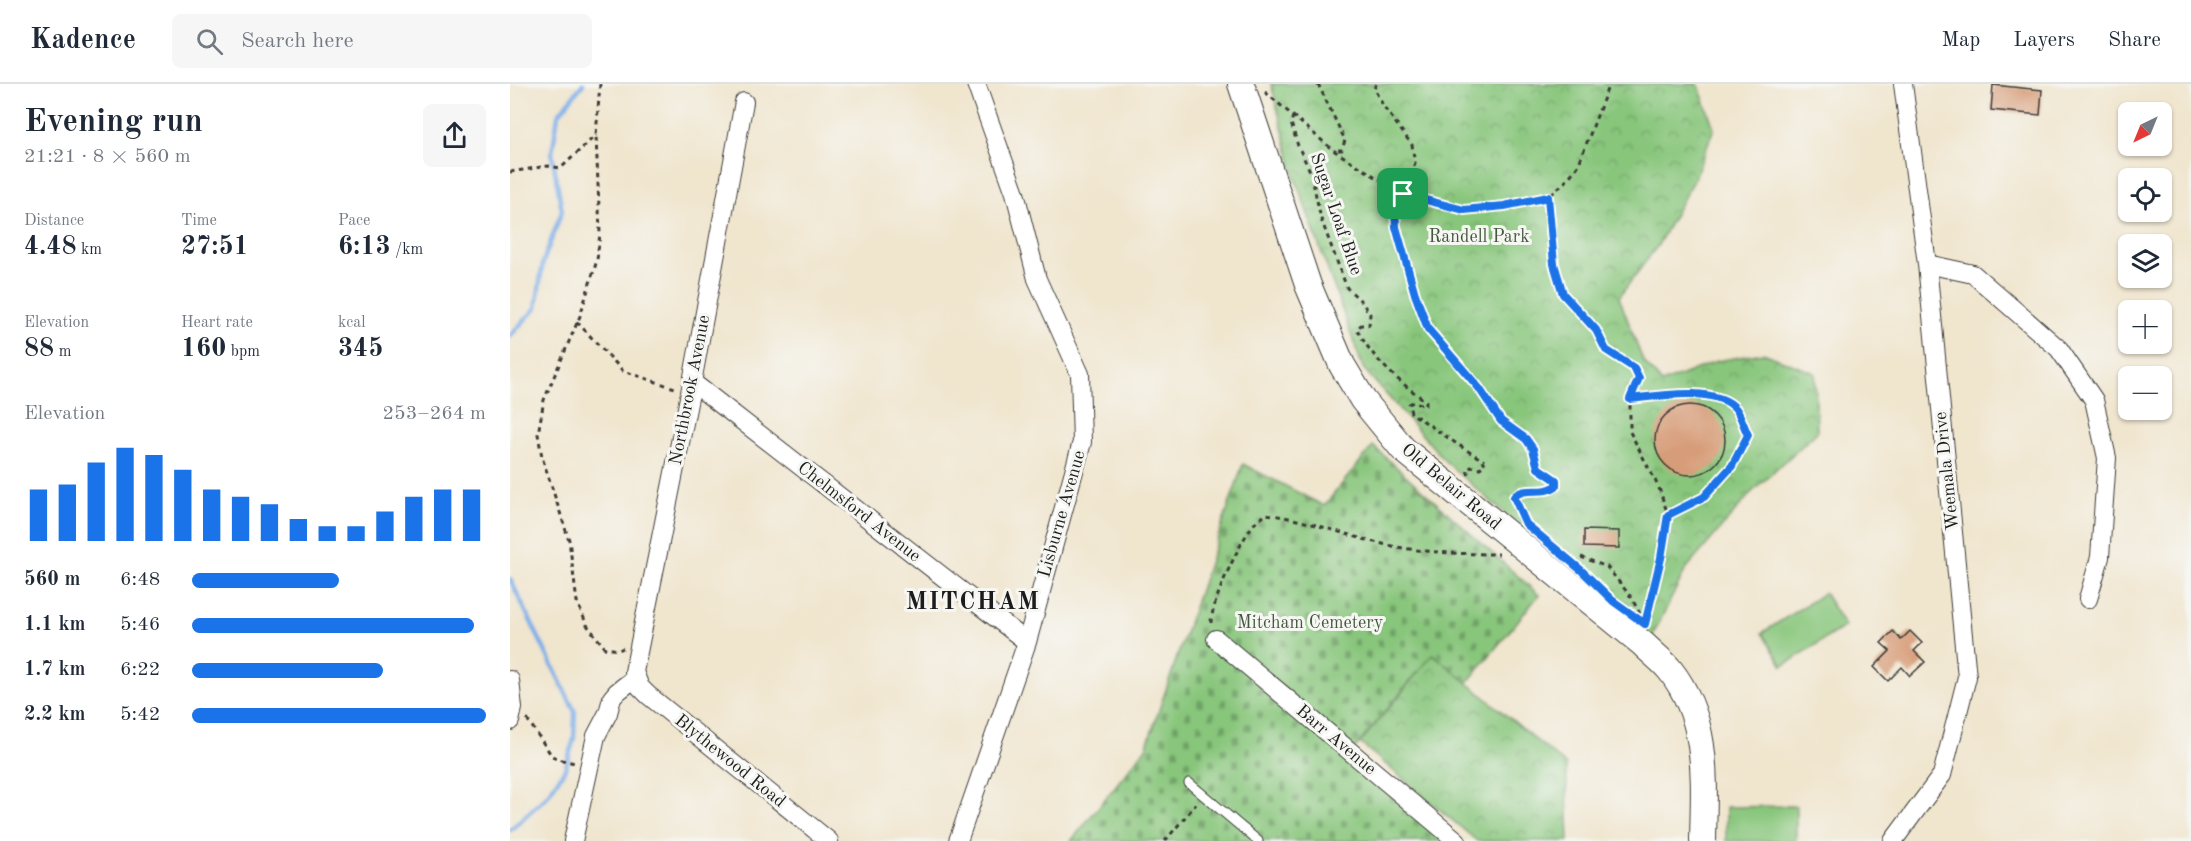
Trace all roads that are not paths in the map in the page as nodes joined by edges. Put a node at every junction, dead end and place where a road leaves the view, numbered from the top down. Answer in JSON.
{"nodes":[{"id":1,"x":976,"y":84,"type":"edge"},
{"id":2,"x":1903,"y":84,"type":"edge"},
{"id":3,"x":1252,"y":87,"type":"edge"},
{"id":4,"x":744,"y":102,"type":"dead end"},
{"id":5,"x":1927,"y":264,"type":"junction"},
{"id":6,"x":691,"y":388,"type":"junction"},
{"id":7,"x":2088,"y":599,"type":"dead end"},
{"id":8,"x":1216,"y":639,"type":"road end"},
{"id":9,"x":1027,"y":642,"type":"junction"},
{"id":10,"x":635,"y":678,"type":"junction"},
{"id":11,"x":510,"y":680,"type":"edge"},
{"id":12,"x":511,"y":717,"type":"edge"},
{"id":13,"x":1189,"y":783,"type":"dead end"},
{"id":14,"x":573,"y":841,"type":"edge"},
{"id":15,"x":829,"y":841,"type":"edge"},
{"id":16,"x":958,"y":841,"type":"edge"},
{"id":17,"x":1258,"y":841,"type":"edge"},
{"id":18,"x":1457,"y":841,"type":"edge"},
{"id":19,"x":1703,"y":841,"type":"edge"},
{"id":20,"x":1893,"y":841,"type":"edge"}],
"edges":[{"from":1,"to":9,"type":"street","name":"Lisburne Avenue"},
{"from":2,"to":5,"type":"street","name":"Weemala Drive"},
{"from":3,"to":19,"type":"main road","name":"Old Belair Road"},
{"from":4,"to":6,"type":"street","name":"Northbrook Avenue"},
{"from":5,"to":7,"type":"street"},
{"from":5,"to":20,"type":"street","name":"Weemala Drive"},
{"from":6,"to":9,"type":"street","name":"Chelmsford Avenue"},
{"from":6,"to":10,"type":"street","name":"Northbrook Avenue"},
{"from":8,"to":18,"type":"street","name":"Barr Avenue"},
{"from":9,"to":16,"type":"street","name":"Lisburne Avenue"},
{"from":10,"to":14,"type":"street"},
{"from":10,"to":15,"type":"street","name":"Blythewood Road"},
{"from":11,"to":12,"type":"street"},
{"from":13,"to":17,"type":"lane"}]}
